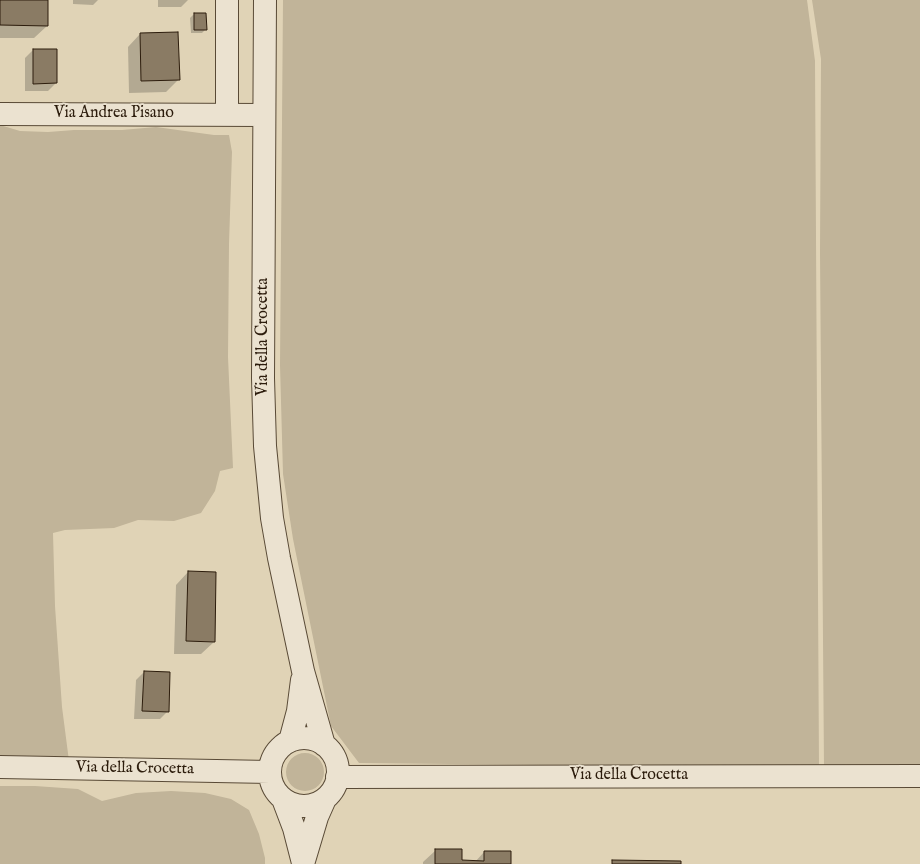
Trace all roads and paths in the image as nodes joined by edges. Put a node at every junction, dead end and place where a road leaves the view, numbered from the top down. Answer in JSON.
{"nodes":[{"id":1,"x":227,"y":0,"type":"edge"},
{"id":2,"x":265,"y":0,"type":"edge"},
{"id":3,"x":0,"y":114,"type":"edge"},
{"id":4,"x":227,"y":114,"type":"junction"},
{"id":5,"x":264,"y":115,"type":"junction"},
{"id":6,"x":303,"y":671,"type":"junction"},
{"id":7,"x":290,"y":741,"type":"junction"},
{"id":8,"x":324,"y":745,"type":"junction"},
{"id":9,"x":0,"y":767,"type":"edge"},
{"id":10,"x":270,"y":772,"type":"junction"},
{"id":11,"x":920,"y":776,"type":"edge"},
{"id":12,"x":338,"y":777,"type":"junction"},
{"id":13,"x":283,"y":799,"type":"junction"},
{"id":14,"x":325,"y":799,"type":"junction"},
{"id":15,"x":303,"y":864,"type":"edge"}],
"edges":[{"from":1,"to":4,"type":"street"},
{"from":2,"to":5,"type":"street","name":"Via della Crocetta"},
{"from":3,"to":4,"type":"street","name":"Via Andrea Pisano"},
{"from":4,"to":5,"type":"street","name":"Via Andrea Pisano"},
{"from":5,"to":6,"type":"street","name":"Via della Crocetta"},
{"from":6,"to":7,"type":"street","name":"Via della Crocetta"},
{"from":6,"to":8,"type":"street","name":"Via della Crocetta"},
{"from":7,"to":8,"type":"street"},
{"from":7,"to":10,"type":"street"},
{"from":8,"to":12,"type":"street"},
{"from":9,"to":10,"type":"street","name":"Via della Crocetta"},
{"from":10,"to":13,"type":"street"},
{"from":11,"to":12,"type":"street","name":"Via della Crocetta"},
{"from":12,"to":14,"type":"street"},
{"from":13,"to":14,"type":"street"},
{"from":13,"to":15,"type":"street"},
{"from":14,"to":15,"type":"street"}]}
